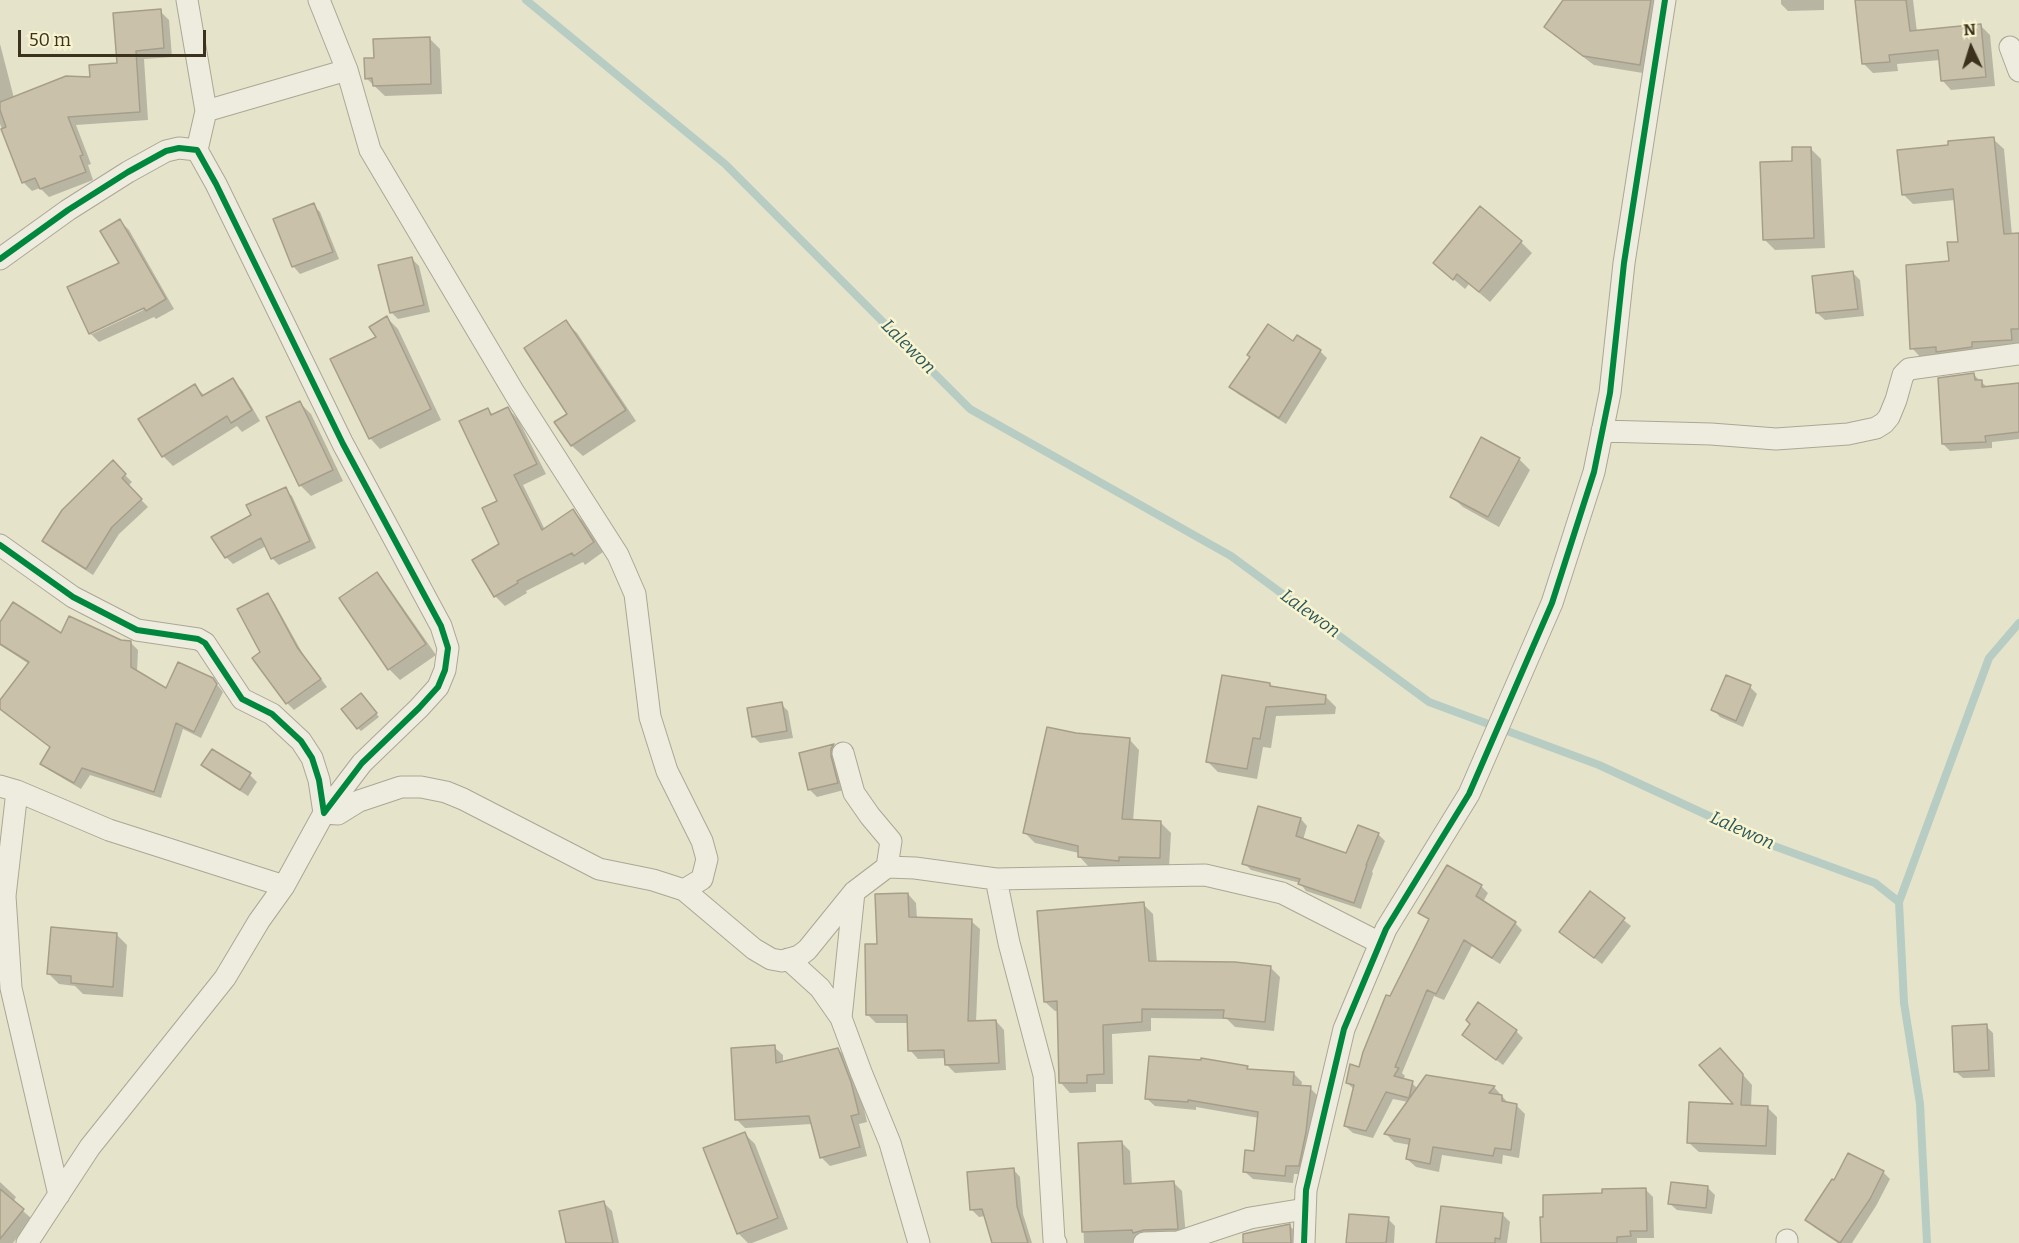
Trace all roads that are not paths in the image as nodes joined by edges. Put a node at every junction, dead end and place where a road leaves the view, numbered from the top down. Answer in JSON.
{"nodes":[{"id":1,"x":187,"y":0,"type":"edge"},
{"id":2,"x":319,"y":0,"type":"edge"},
{"id":3,"x":1665,"y":0,"type":"edge"},
{"id":4,"x":2010,"y":46,"type":"dead end"},
{"id":5,"x":346,"y":70,"type":"junction"},
{"id":6,"x":2019,"y":71,"type":"edge"},
{"id":7,"x":206,"y":111,"type":"junction"},
{"id":8,"x":197,"y":150,"type":"junction"},
{"id":9,"x":0,"y":259,"type":"edge"},
{"id":10,"x":2019,"y":354,"type":"edge"},
{"id":11,"x":1602,"y":432,"type":"junction"},
{"id":12,"x":0,"y":545,"type":"edge"},
{"id":13,"x":843,"y":753,"type":"dead end"},
{"id":14,"x":9,"y":788,"type":"edge"},
{"id":15,"x":324,"y":813,"type":"junction"},
{"id":16,"x":888,"y":867,"type":"junction"},
{"id":17,"x":996,"y":879,"type":"junction"},
{"id":18,"x":284,"y":886,"type":"junction"},
{"id":19,"x":684,"y":890,"type":"junction"},
{"id":20,"x":854,"y":892,"type":"junction"},
{"id":21,"x":1380,"y":943,"type":"junction"},
{"id":22,"x":788,"y":959,"type":"junction"},
{"id":23,"x":842,"y":1018,"type":"junction"},
{"id":24,"x":59,"y":1195,"type":"junction"},
{"id":25,"x":1305,"y":1209,"type":"junction"},
{"id":26,"x":27,"y":1243,"type":"edge"},
{"id":27,"x":919,"y":1243,"type":"edge"},
{"id":28,"x":1056,"y":1243,"type":"edge"},
{"id":29,"x":1144,"y":1243,"type":"edge"},
{"id":30,"x":1304,"y":1243,"type":"edge"}],
"edges":[{"from":1,"to":7,"type":"street"},
{"from":2,"to":5,"type":"street"},
{"from":3,"to":11,"type":"street"},
{"from":4,"to":6,"type":"street"},
{"from":5,"to":7,"type":"street"},
{"from":5,"to":19,"type":"street"},
{"from":7,"to":8,"type":"street"},
{"from":8,"to":9,"type":"street"},
{"from":8,"to":15,"type":"street"},
{"from":10,"to":11,"type":"street"},
{"from":11,"to":21,"type":"street"},
{"from":12,"to":15,"type":"street"},
{"from":13,"to":16,"type":"street"},
{"from":14,"to":18,"type":"street"},
{"from":14,"to":24,"type":"street"},
{"from":15,"to":18,"type":"street"},
{"from":15,"to":19,"type":"street"},
{"from":16,"to":17,"type":"street"},
{"from":16,"to":20,"type":"street"},
{"from":17,"to":21,"type":"street"},
{"from":17,"to":28,"type":"street"},
{"from":18,"to":24,"type":"street"},
{"from":19,"to":22,"type":"street"},
{"from":20,"to":22,"type":"street"},
{"from":20,"to":23,"type":"street"},
{"from":21,"to":25,"type":"street"},
{"from":22,"to":23,"type":"street"},
{"from":23,"to":27,"type":"street"},
{"from":24,"to":26,"type":"street"},
{"from":25,"to":29,"type":"street"},
{"from":25,"to":30,"type":"street"}]}
